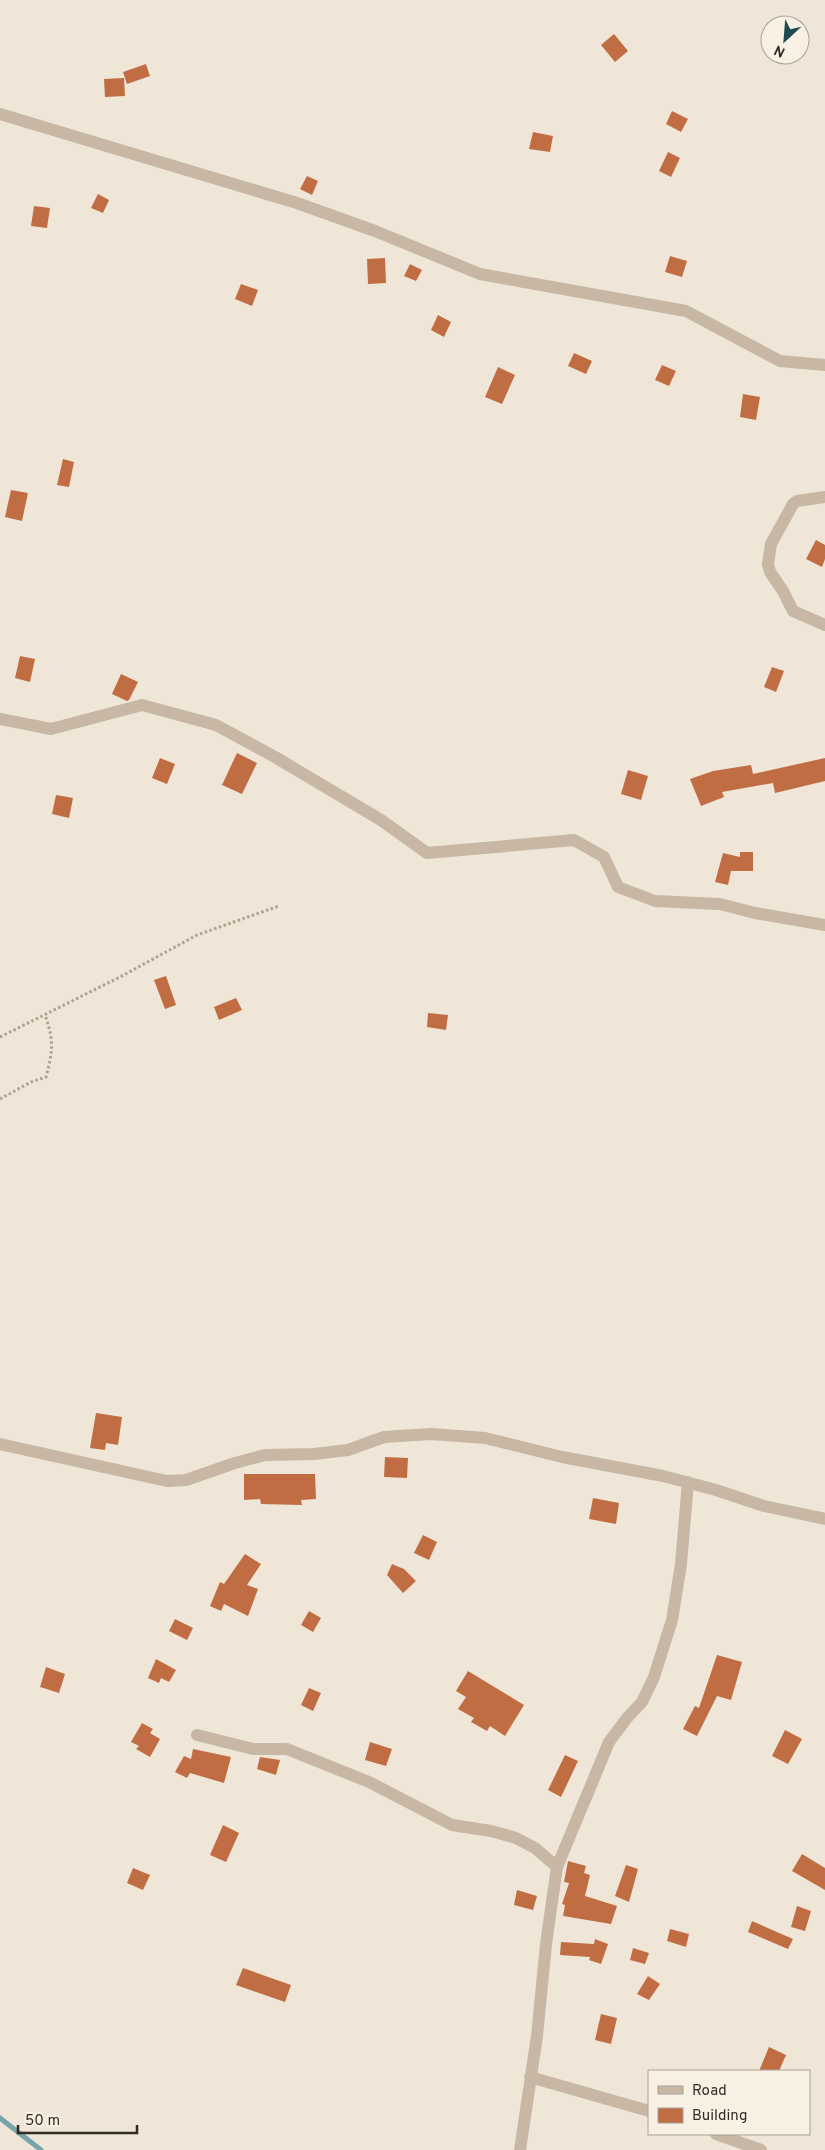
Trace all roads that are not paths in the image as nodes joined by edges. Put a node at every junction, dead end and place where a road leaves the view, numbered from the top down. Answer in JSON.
{"nodes":[{"id":1,"x":0,"y":114,"type":"edge"},
{"id":2,"x":825,"y":365,"type":"edge"},
{"id":3,"x":825,"y":497,"type":"edge"},
{"id":4,"x":825,"y":625,"type":"edge"},
{"id":5,"x":0,"y":719,"type":"edge"},
{"id":6,"x":825,"y":925,"type":"edge"},
{"id":7,"x":0,"y":1444,"type":"edge"},
{"id":8,"x":688,"y":1482,"type":"junction"},
{"id":9,"x":825,"y":1519,"type":"edge"},
{"id":10,"x":197,"y":1735,"type":"dead end"},
{"id":11,"x":557,"y":1867,"type":"junction"},
{"id":12,"x":530,"y":2077,"type":"junction"},
{"id":13,"x":648,"y":2111,"type":"edge"},
{"id":14,"x":719,"y":2135,"type":"edge"},
{"id":15,"x":520,"y":2150,"type":"edge"},
{"id":16,"x":761,"y":2150,"type":"edge"}],
"edges":[{"from":1,"to":2,"type":"street"},
{"from":3,"to":4,"type":"street"},
{"from":5,"to":6,"type":"street"},
{"from":7,"to":8,"type":"street"},
{"from":8,"to":9,"type":"street"},
{"from":8,"to":11,"type":"street"},
{"from":10,"to":11,"type":"street"},
{"from":11,"to":12,"type":"street"},
{"from":12,"to":13,"type":"street"},
{"from":12,"to":15,"type":"street"},
{"from":14,"to":16,"type":"street"}]}
